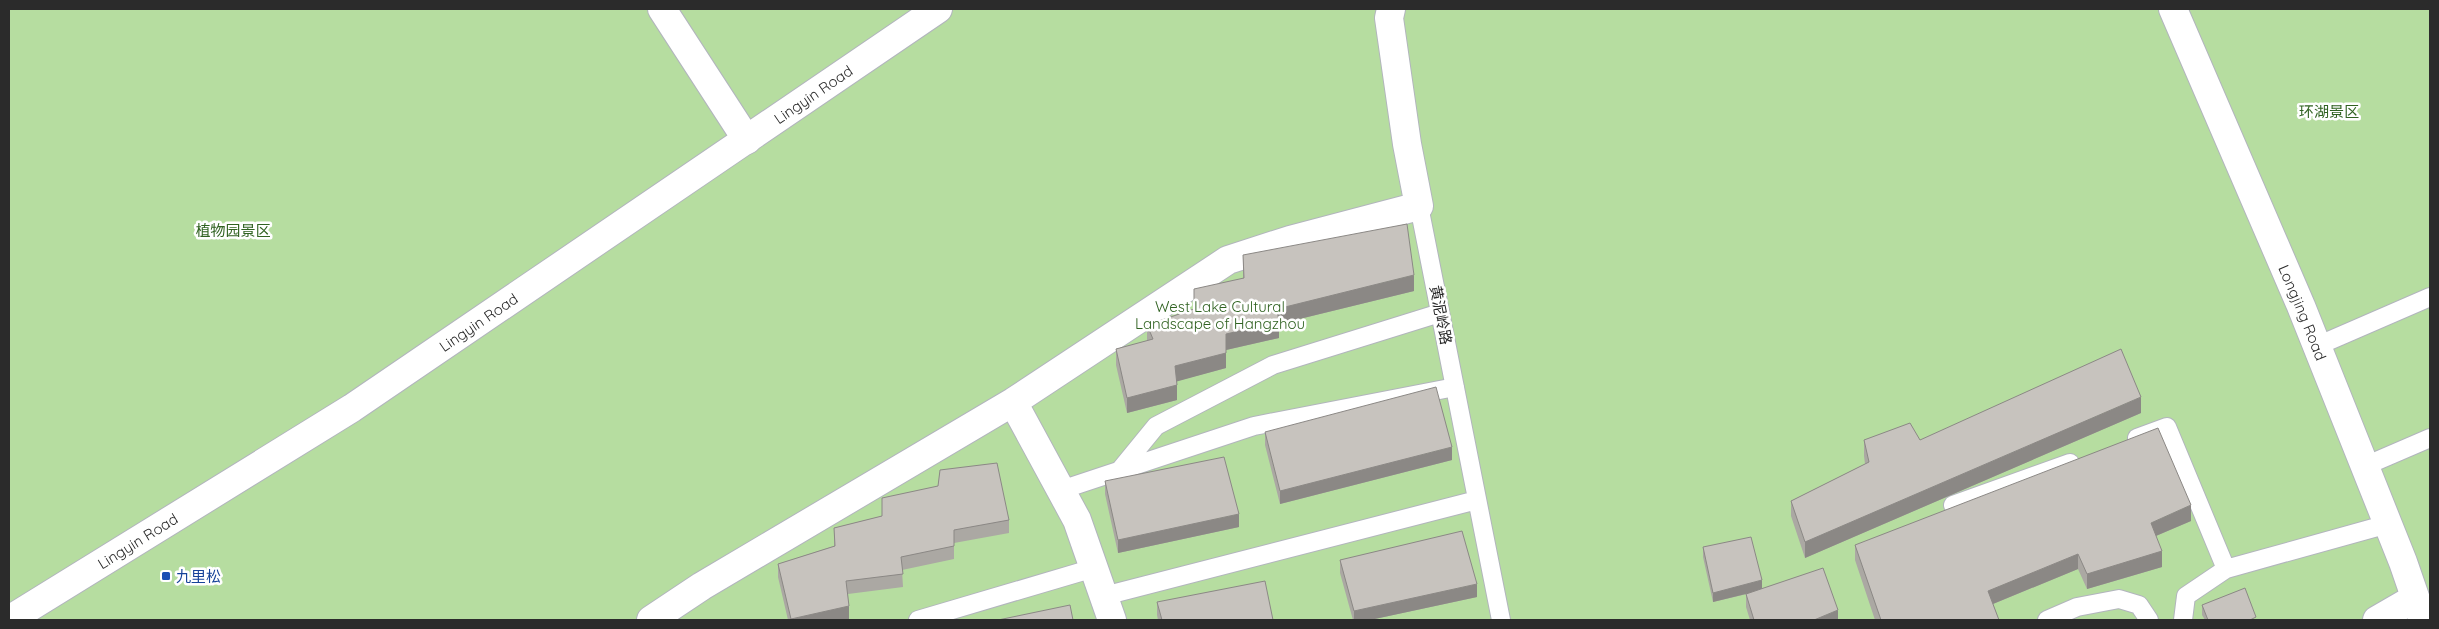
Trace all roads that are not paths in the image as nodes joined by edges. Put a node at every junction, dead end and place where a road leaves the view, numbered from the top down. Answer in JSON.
{"nodes":[{"id":1,"x":662,"y":9,"type":"edge"},
{"id":2,"x":938,"y":9,"type":"edge"},
{"id":3,"x":1391,"y":9,"type":"edge"},
{"id":4,"x":2173,"y":9,"type":"edge"},
{"id":5,"x":747,"y":140,"type":"junction"},
{"id":6,"x":1419,"y":206,"type":"junction"},
{"id":7,"x":2430,"y":297,"type":"edge"},
{"id":8,"x":1440,"y":313,"type":"junction"},
{"id":9,"x":2317,"y":346,"type":"junction"},
{"id":10,"x":1455,"y":387,"type":"junction"},
{"id":11,"x":1013,"y":402,"type":"junction"},
{"id":12,"x":2430,"y":438,"type":"edge"},
{"id":13,"x":2121,"y":444,"type":"edge"},
{"id":14,"x":2084,"y":458,"type":"edge"},
{"id":15,"x":2365,"y":466,"type":"junction"},
{"id":16,"x":1120,"y":471,"type":"junction"},
{"id":17,"x":1061,"y":490,"type":"junction"},
{"id":18,"x":1477,"y":500,"type":"junction"},
{"id":19,"x":1953,"y":505,"type":"edge"},
{"id":20,"x":2388,"y":524,"type":"junction"},
{"id":21,"x":1094,"y":568,"type":"junction"},
{"id":22,"x":2226,"y":569,"type":"junction"},
{"id":23,"x":1108,"y":608,"type":"edge"},
{"id":24,"x":2419,"y":609,"type":"edge"},
{"id":25,"x":9,"y":620,"type":"edge"},
{"id":26,"x":651,"y":620,"type":"edge"},
{"id":27,"x":918,"y":620,"type":"edge"},
{"id":28,"x":1501,"y":620,"type":"edge"},
{"id":29,"x":2047,"y":620,"type":"edge"},
{"id":30,"x":2149,"y":620,"type":"edge"},
{"id":31,"x":2183,"y":620,"type":"edge"},
{"id":32,"x":2377,"y":620,"type":"edge"}],
"edges":[{"from":1,"to":5,"type":"street"},
{"from":2,"to":5,"type":"street","name":"Lingyin Road"},
{"from":3,"to":6,"type":"street","name":"黄泥岭路"},
{"from":4,"to":9,"type":"street","name":"Longjing Road"},
{"from":5,"to":25,"type":"street","name":"Lingyin Road"},
{"from":6,"to":8,"type":"lane","name":"黄泥岭路"},
{"from":6,"to":11,"type":"street"},
{"from":7,"to":9,"type":"lane"},
{"from":8,"to":10,"type":"lane","name":"黄泥岭路"},
{"from":8,"to":16,"type":"lane"},
{"from":9,"to":15,"type":"street","name":"Longjing Road"},
{"from":10,"to":16,"type":"lane"},
{"from":10,"to":18,"type":"lane","name":"黄泥岭路"},
{"from":11,"to":17,"type":"street"},
{"from":11,"to":26,"type":"street"},
{"from":12,"to":15,"type":"lane"},
{"from":13,"to":22,"type":"lane"},
{"from":14,"to":19,"type":"lane"},
{"from":15,"to":20,"type":"street","name":"Longjing Road"},
{"from":16,"to":17,"type":"lane"},
{"from":17,"to":21,"type":"street"},
{"from":18,"to":23,"type":"lane"},
{"from":18,"to":28,"type":"lane","name":"黄泥岭路"},
{"from":20,"to":22,"type":"lane"},
{"from":20,"to":24,"type":"street","name":"Longjing Road"},
{"from":21,"to":23,"type":"street"},
{"from":21,"to":27,"type":"lane"},
{"from":22,"to":31,"type":"lane"},
{"from":24,"to":32,"type":"street"},
{"from":29,"to":30,"type":"lane"}]}
